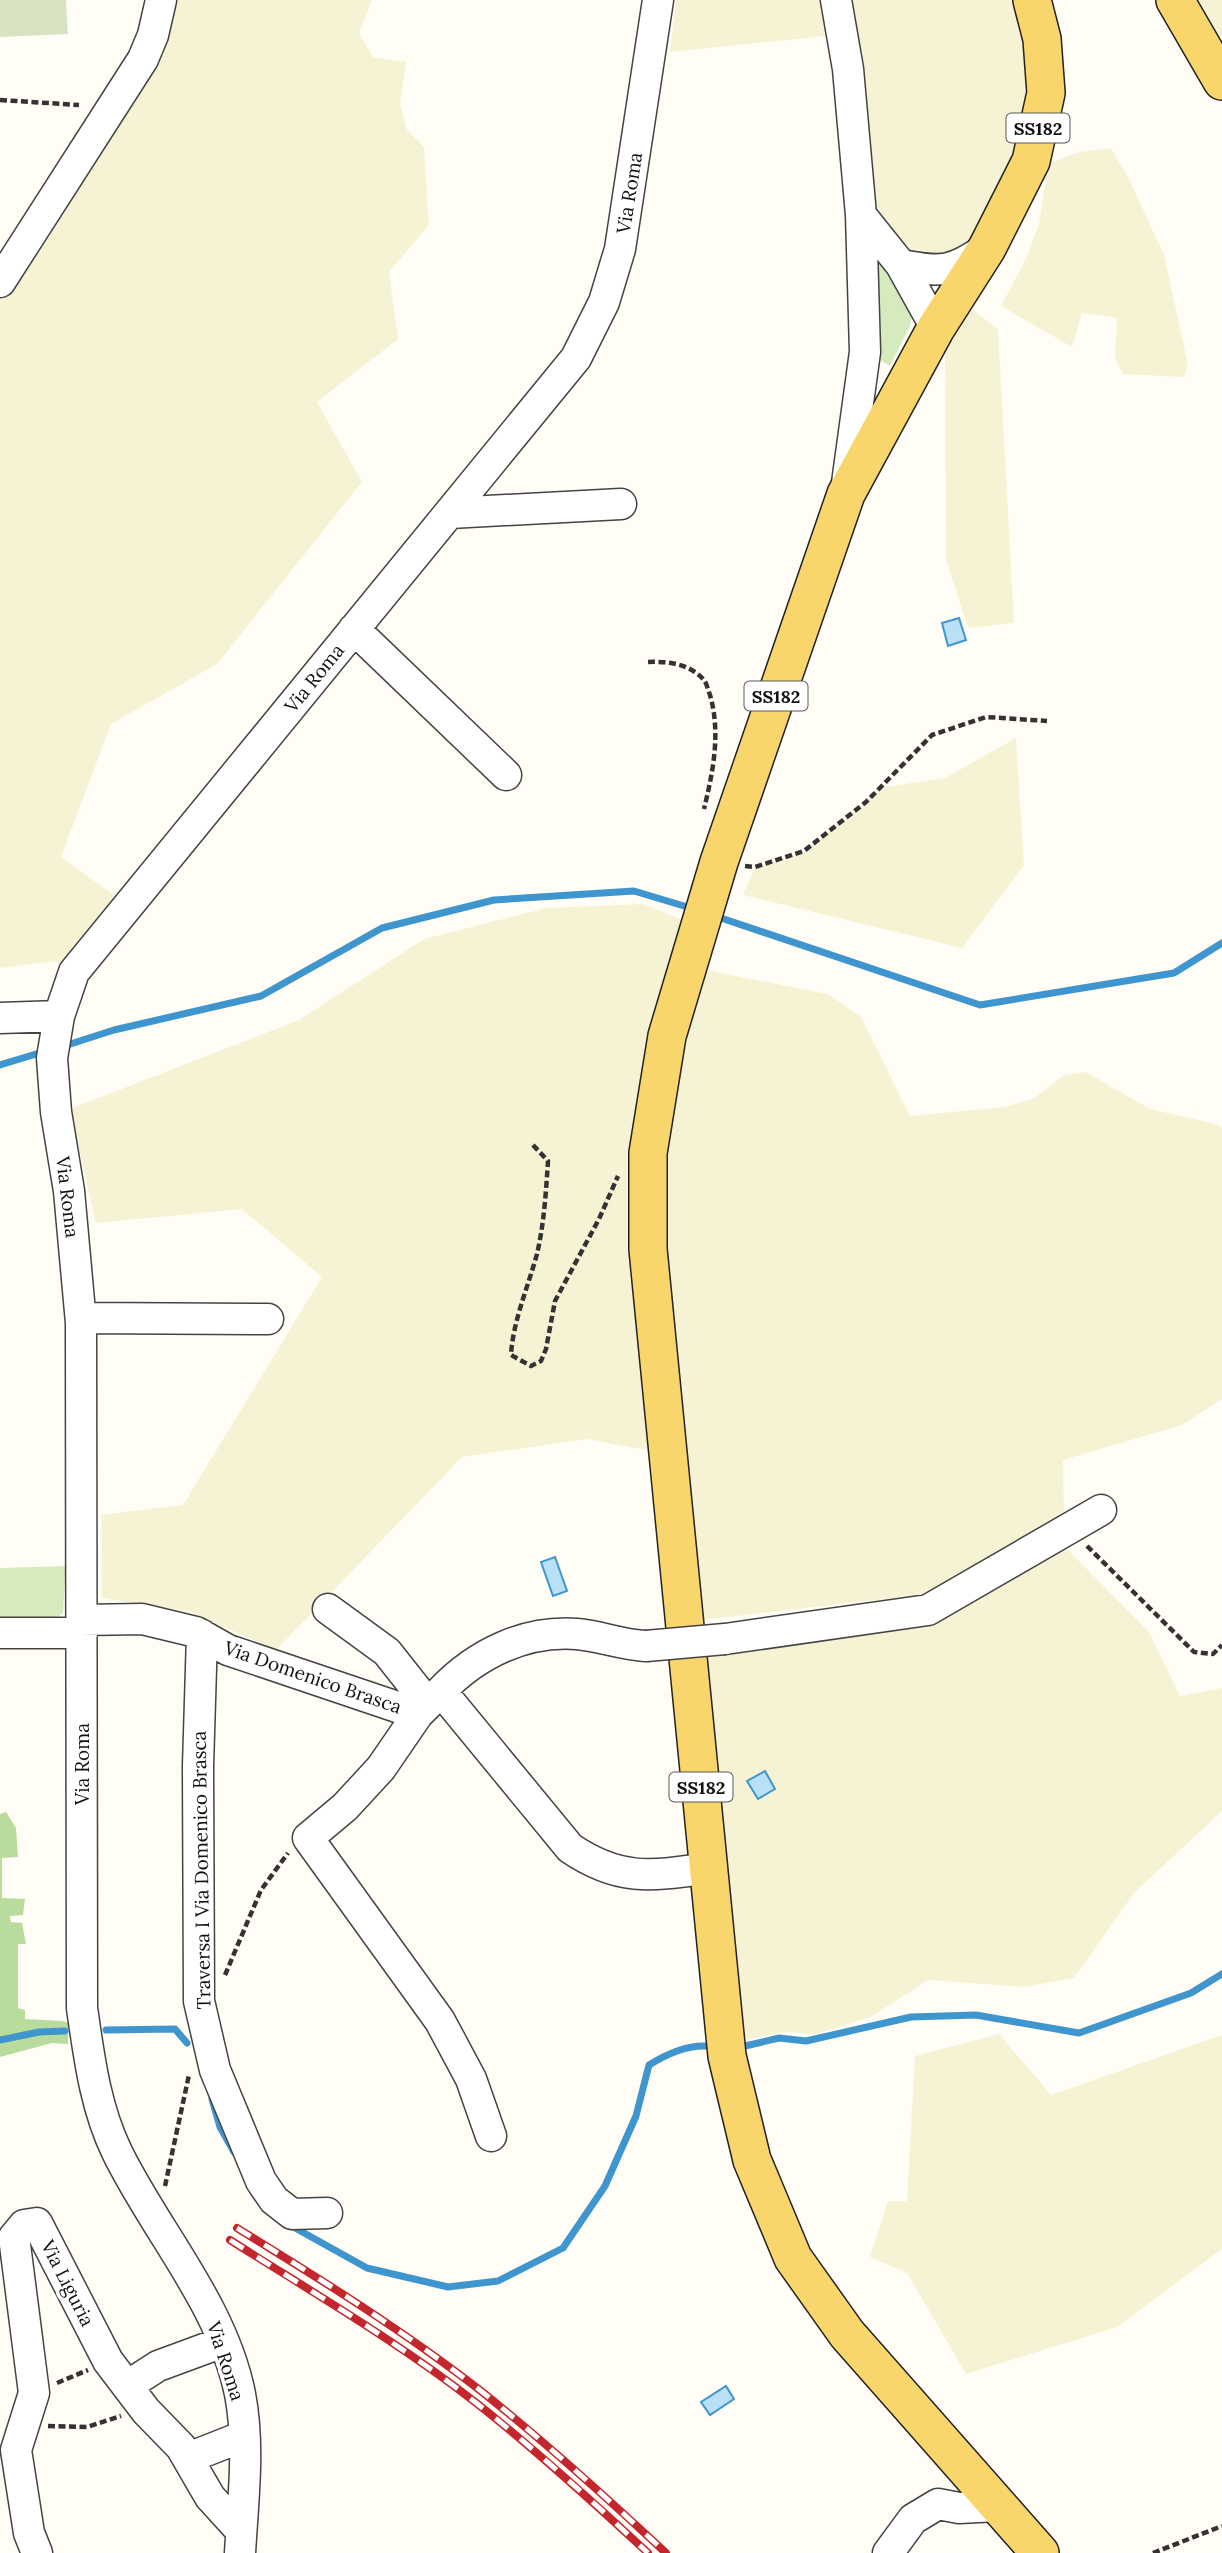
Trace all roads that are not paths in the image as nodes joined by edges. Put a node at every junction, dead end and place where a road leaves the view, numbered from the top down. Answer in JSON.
{"nodes":[{"id":1,"x":161,"y":0,"type":"edge"},
{"id":2,"x":658,"y":0,"type":"edge"},
{"id":3,"x":836,"y":0,"type":"edge"},
{"id":4,"x":1032,"y":0,"type":"edge"},
{"id":5,"x":1175,"y":0,"type":"edge"},
{"id":6,"x":1222,"y":81,"type":"edge"},
{"id":7,"x":861,"y":215,"type":"junction"},
{"id":8,"x":987,"y":248,"type":"junction"},
{"id":9,"x":901,"y":265,"type":"junction"},
{"id":10,"x":0,"y":282,"type":"edge"},
{"id":11,"x":936,"y":328,"type":"junction"},
{"id":12,"x":865,"y":352,"type":"junction"},
{"id":13,"x":903,"y":388,"type":"junction"},
{"id":14,"x":846,"y":494,"type":"junction"},
{"id":15,"x":621,"y":504,"type":"dead end"},
{"id":16,"x":450,"y":513,"type":"junction"},
{"id":17,"x":354,"y":629,"type":"junction"},
{"id":18,"x":506,"y":775,"type":"dead end"},
{"id":19,"x":0,"y":1018,"type":"edge"},
{"id":20,"x":56,"y":1036,"type":"junction"},
{"id":21,"x":81,"y":1318,"type":"junction"},
{"id":22,"x":268,"y":1319,"type":"dead end"},
{"id":23,"x":1101,"y":1510,"type":"dead end"},
{"id":24,"x":328,"y":1609,"type":"dead end"},
{"id":25,"x":82,"y":1626,"type":"junction"},
{"id":26,"x":0,"y":1633,"type":"edge"},
{"id":27,"x":202,"y":1635,"type":"junction"},
{"id":28,"x":429,"y":1703,"type":"junction"},
{"id":29,"x":709,"y":1868,"type":"junction"},
{"id":30,"x":491,"y":2136,"type":"dead end"},
{"id":31,"x":327,"y":2213,"type":"dead end"},
{"id":32,"x":223,"y":2342,"type":"junction"},
{"id":33,"x":127,"y":2386,"type":"junction"},
{"id":34,"x":244,"y":2436,"type":"junction"},
{"id":35,"x":188,"y":2458,"type":"junction"},
{"id":36,"x":969,"y":2472,"type":"junction"},
{"id":37,"x":938,"y":2504,"type":"junction"},
{"id":38,"x":998,"y":2505,"type":"junction"},
{"id":39,"x":241,"y":2547,"type":"edge"},
{"id":40,"x":37,"y":2553,"type":"edge"},
{"id":41,"x":888,"y":2553,"type":"edge"},
{"id":42,"x":1040,"y":2553,"type":"edge"}],
"edges":[{"from":1,"to":10,"type":"street"},
{"from":2,"to":16,"type":"street","name":"Via Roma"},
{"from":3,"to":7,"type":"street"},
{"from":4,"to":8,"type":"main road","number":"SS182"},
{"from":5,"to":6,"type":"main road"},
{"from":7,"to":9,"type":"street"},
{"from":7,"to":12,"type":"street"},
{"from":8,"to":9,"type":"street"},
{"from":8,"to":11,"type":"main road","number":"SS182"},
{"from":9,"to":11,"type":"street"},
{"from":11,"to":13,"type":"main road","number":"SS182"},
{"from":12,"to":13,"type":"street"},
{"from":12,"to":14,"type":"street"},
{"from":13,"to":14,"type":"main road","number":"SS182"},
{"from":14,"to":29,"type":"main road","number":"SS182"},
{"from":15,"to":16,"type":"street"},
{"from":16,"to":17,"type":"street","name":"Via Roma"},
{"from":17,"to":18,"type":"street"},
{"from":17,"to":20,"type":"street","name":"Via Roma"},
{"from":19,"to":20,"type":"street"},
{"from":20,"to":21,"type":"street","name":"Via Roma"},
{"from":21,"to":22,"type":"street"},
{"from":21,"to":25,"type":"street","name":"Via Roma"},
{"from":23,"to":28,"type":"street","bridge":true},
{"from":24,"to":28,"type":"street"},
{"from":25,"to":26,"type":"street","name":"Via Domenico Brasca"},
{"from":25,"to":27,"type":"street","name":"Via Domenico Brasca"},
{"from":25,"to":32,"type":"street","name":"Via Roma"},
{"from":27,"to":28,"type":"street","name":"Via Domenico Brasca"},
{"from":27,"to":31,"type":"street","name":"Traversa I Via Domenico Brasca"},
{"from":28,"to":29,"type":"street"},
{"from":28,"to":30,"type":"street"},
{"from":29,"to":36,"type":"main road","number":"SS182"},
{"from":32,"to":33,"type":"street"},
{"from":32,"to":34,"type":"street","name":"Via Roma"},
{"from":33,"to":35,"type":"street","name":"Via Liguria"},
{"from":33,"to":40,"type":"street","name":"Via Liguria"},
{"from":34,"to":35,"type":"street"},
{"from":34,"to":39,"type":"street","name":"Via Roma"},
{"from":35,"to":39,"type":"street","name":"Via Liguria"},
{"from":36,"to":37,"type":"street"},
{"from":36,"to":38,"type":"main road","number":"SS182"},
{"from":37,"to":38,"type":"street"},
{"from":37,"to":41,"type":"street"},
{"from":38,"to":42,"type":"main road","number":"SS182"}]}
